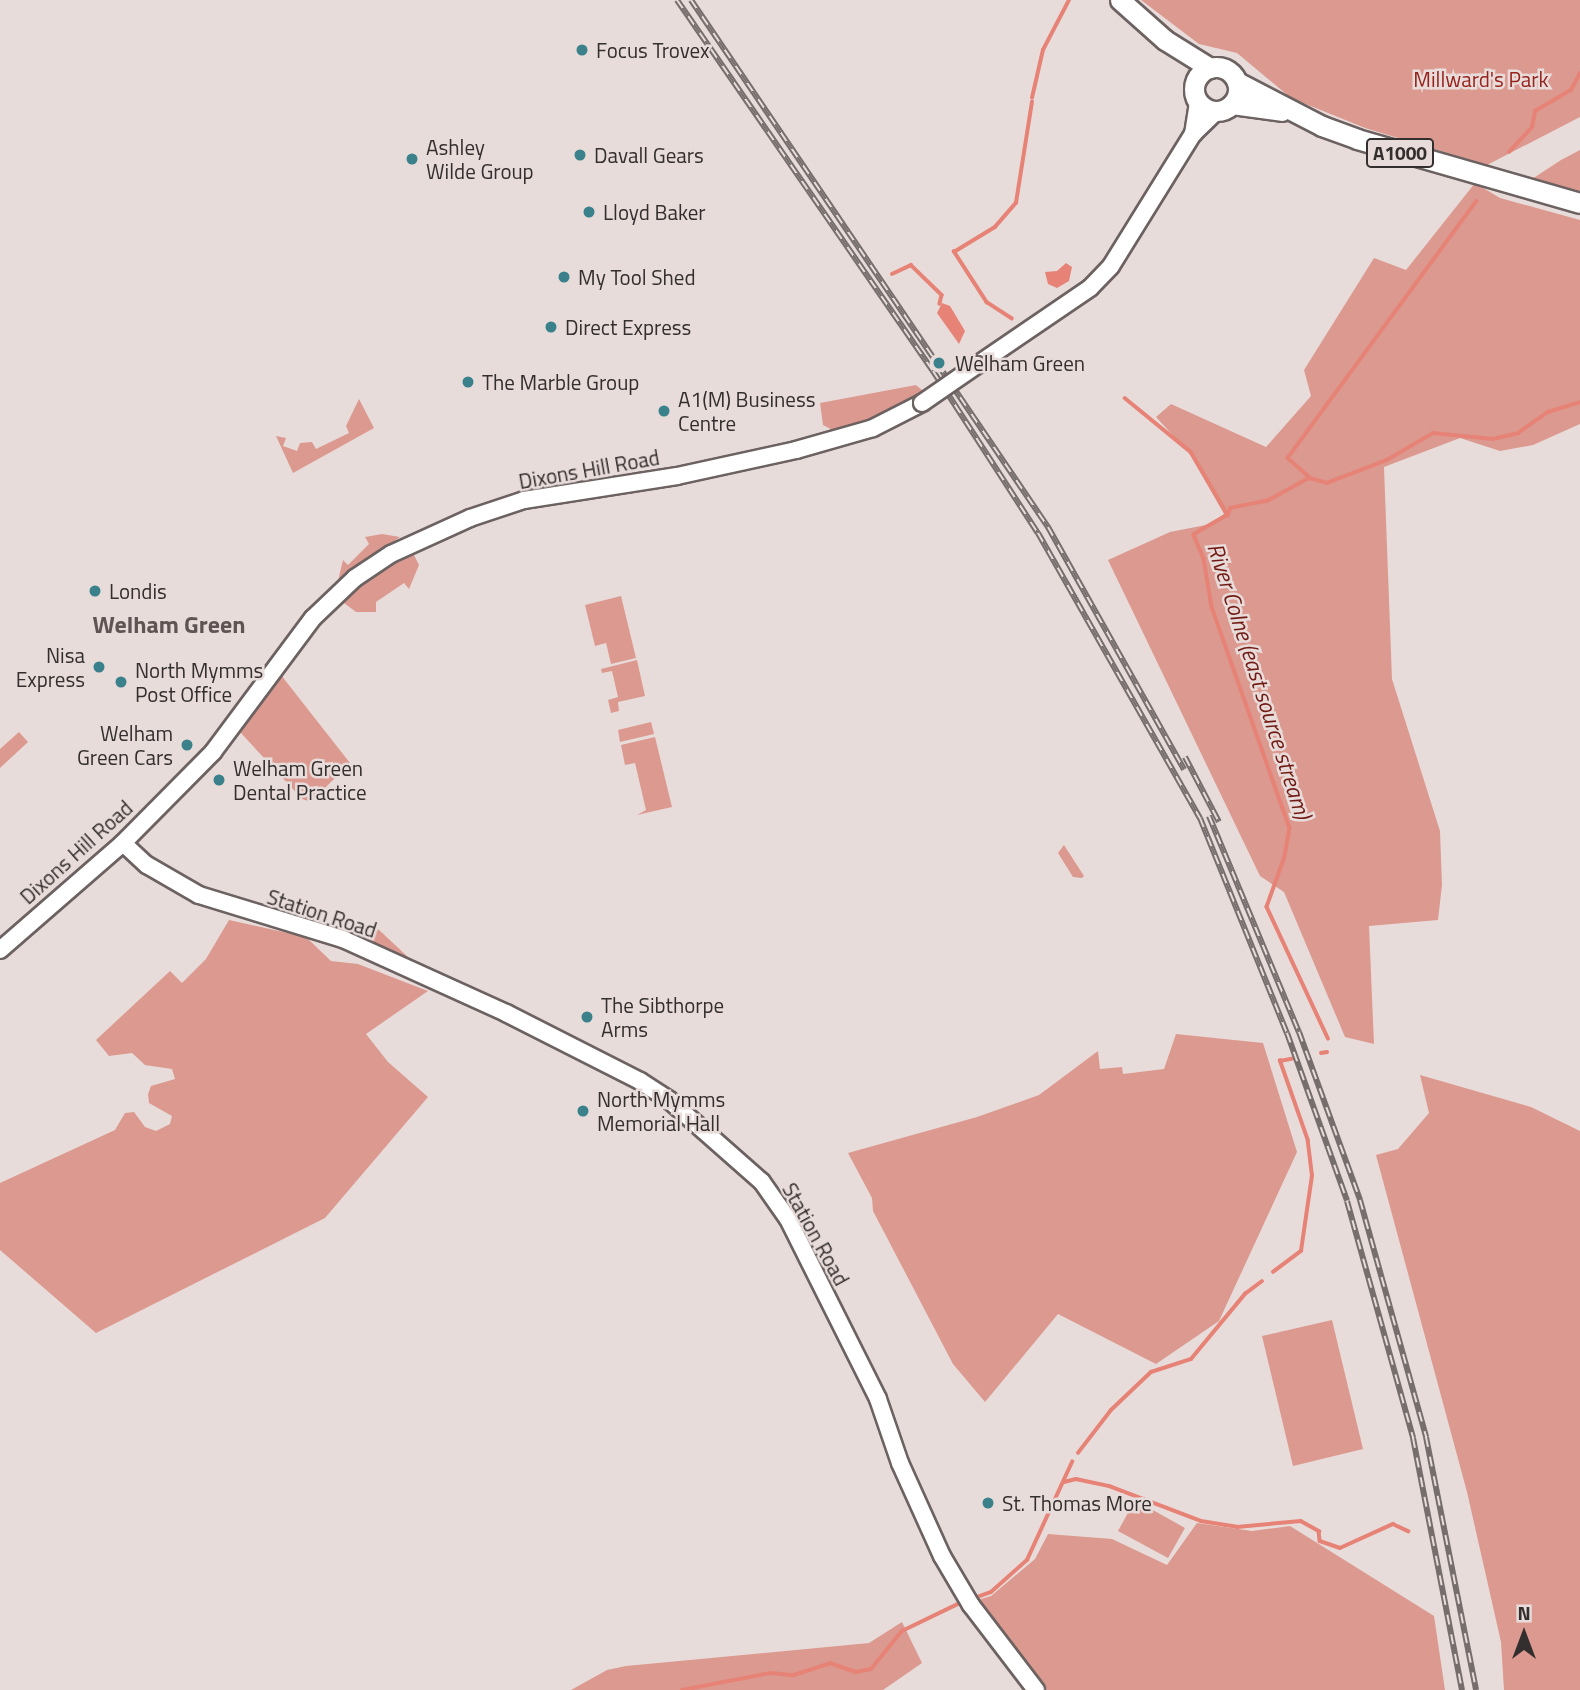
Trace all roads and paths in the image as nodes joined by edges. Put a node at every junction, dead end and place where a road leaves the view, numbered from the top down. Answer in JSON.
{"nodes":[{"id":1,"x":1120,"y":0,"type":"edge"},
{"id":2,"x":1165,"y":40,"type":"junction"},
{"id":3,"x":1210,"y":68,"type":"junction"},
{"id":4,"x":1237,"y":82,"type":"junction"},
{"id":5,"x":1196,"y":93,"type":"junction"},
{"id":6,"x":1224,"y":108,"type":"junction"},
{"id":7,"x":1300,"y":114,"type":"junction"},
{"id":8,"x":1193,"y":134,"type":"junction"},
{"id":9,"x":1580,"y":203,"type":"edge"},
{"id":10,"x":124,"y":843,"type":"junction"},
{"id":11,"x":0,"y":950,"type":"edge"},
{"id":12,"x":1037,"y":1690,"type":"edge"}],
"edges":[{"from":1,"to":2,"type":"main road"},
{"from":2,"to":3,"type":"main road"},
{"from":2,"to":5,"type":"main road"},
{"from":3,"to":4,"type":"main road"},
{"from":3,"to":5,"type":"main road"},
{"from":4,"to":6,"type":"main road"},
{"from":4,"to":7,"type":"main road","number":"A1000"},
{"from":5,"to":6,"type":"main road"},
{"from":5,"to":8,"type":"street","name":"Dixons Hill Road"},
{"from":6,"to":7,"type":"main road","number":"A1000"},
{"from":6,"to":8,"type":"street","name":"Dixons Hill Road"},
{"from":7,"to":9,"type":"main road","number":"A1000"},
{"from":8,"to":10,"type":"street","name":"Dixons Hill Road","bridge":true},
{"from":10,"to":11,"type":"street","name":"Dixons Hill Road"},
{"from":10,"to":12,"type":"street","name":"Station Road"}]}
